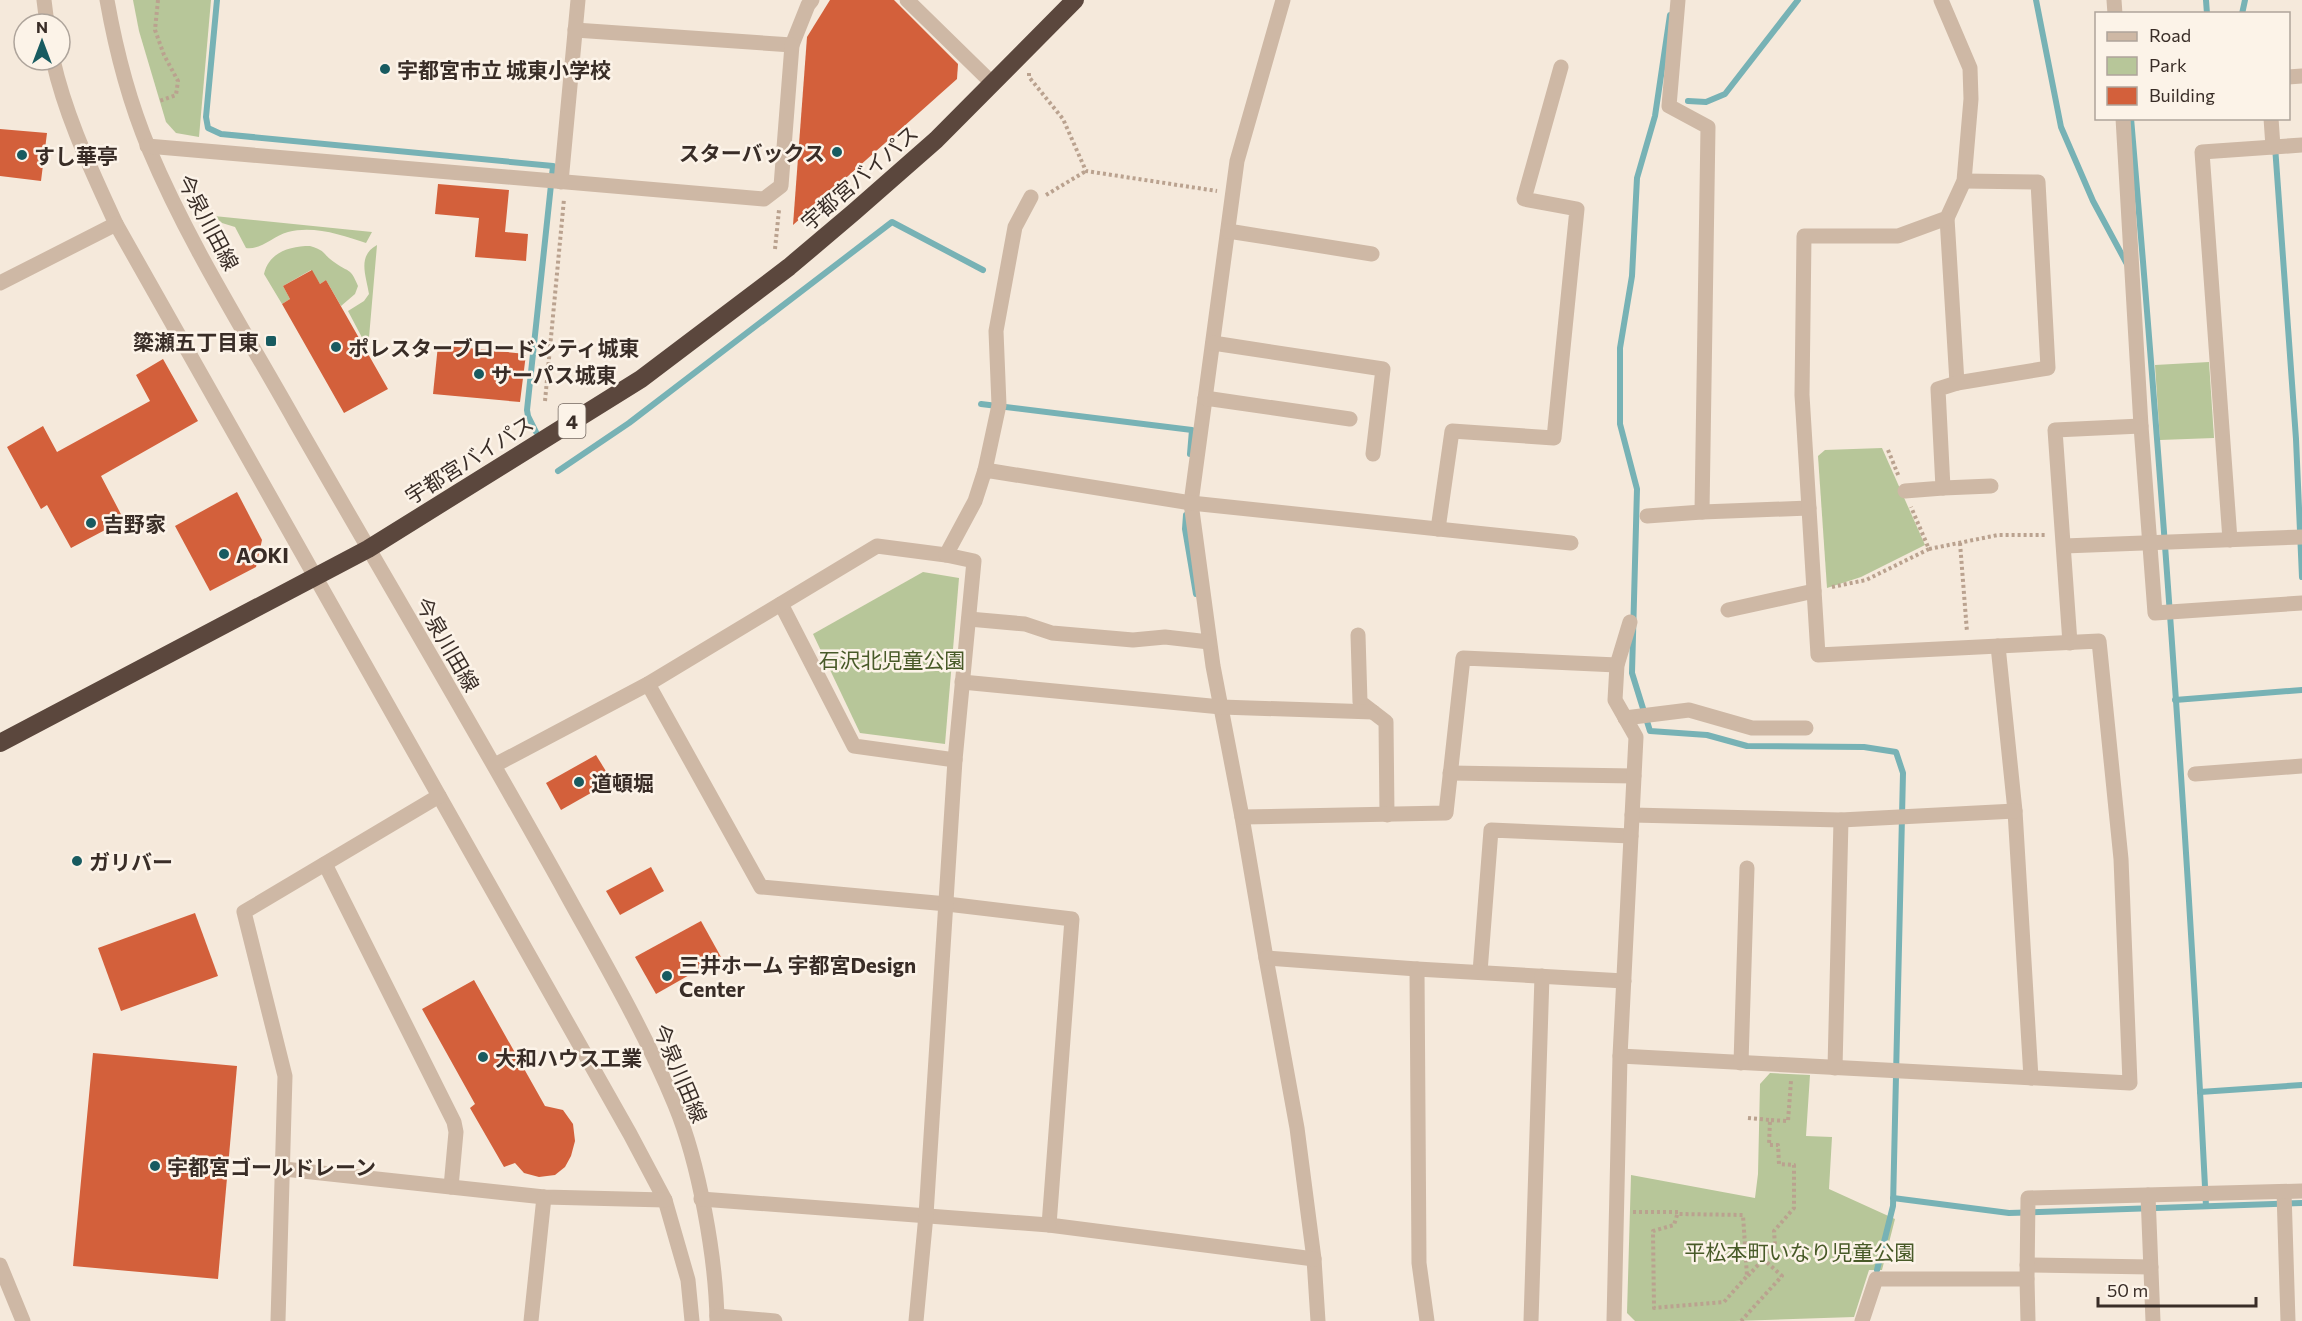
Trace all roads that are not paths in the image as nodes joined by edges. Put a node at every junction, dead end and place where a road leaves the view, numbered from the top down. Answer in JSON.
{"nodes":[{"id":1,"x":107,"y":0,"type":"edge"},
{"id":2,"x":578,"y":0,"type":"edge"},
{"id":3,"x":812,"y":0,"type":"edge"},
{"id":4,"x":907,"y":0,"type":"edge"},
{"id":5,"x":1075,"y":0,"type":"edge"},
{"id":6,"x":1283,"y":0,"type":"edge"},
{"id":7,"x":1678,"y":0,"type":"edge"},
{"id":8,"x":1941,"y":0,"type":"edge"},
{"id":9,"x":575,"y":30,"type":"junction"},
{"id":10,"x":792,"y":45,"type":"junction"},
{"id":11,"x":1561,"y":67,"type":"dead end"},
{"id":12,"x":56,"y":72,"type":"edge"},
{"id":13,"x":993,"y":84,"type":"junction"},
{"id":14,"x":2123,"y":120,"type":"edge"},
{"id":15,"x":2271,"y":120,"type":"edge"},
{"id":16,"x":147,"y":146,"type":"junction"},
{"id":17,"x":2302,"y":146,"type":"edge"},
{"id":18,"x":2273,"y":147,"type":"junction"},
{"id":19,"x":1964,"y":181,"type":"junction"},
{"id":20,"x":563,"y":182,"type":"junction"},
{"id":21,"x":1031,"y":197,"type":"road end"},
{"id":22,"x":1947,"y":218,"type":"junction"},
{"id":23,"x":116,"y":224,"type":"junction"},
{"id":24,"x":1227,"y":231,"type":"junction"},
{"id":25,"x":1372,"y":254,"type":"dead end"},
{"id":26,"x":0,"y":283,"type":"edge"},
{"id":27,"x":1213,"y":343,"type":"junction"},
{"id":28,"x":1957,"y":383,"type":"junction"},
{"id":29,"x":1205,"y":398,"type":"junction"},
{"id":30,"x":1350,"y":419,"type":"dead end"},
{"id":31,"x":2141,"y":426,"type":"junction"},
{"id":32,"x":1373,"y":454,"type":"dead end"},
{"id":33,"x":985,"y":470,"type":"junction"},
{"id":34,"x":1991,"y":486,"type":"dead end"},
{"id":35,"x":1943,"y":488,"type":"junction"},
{"id":36,"x":1905,"y":491,"type":"road end"},
{"id":37,"x":1191,"y":503,"type":"junction"},
{"id":38,"x":1809,"y":508,"type":"junction"},
{"id":39,"x":1702,"y":512,"type":"junction"},
{"id":40,"x":1647,"y":516,"type":"dead end"},
{"id":41,"x":1438,"y":529,"type":"junction"},
{"id":42,"x":2302,"y":537,"type":"edge"},
{"id":43,"x":2230,"y":540,"type":"junction"},
{"id":44,"x":2064,"y":541,"type":"junction"},
{"id":45,"x":1571,"y":543,"type":"dead end"},
{"id":46,"x":2149,"y":543,"type":"junction"},
{"id":47,"x":368,"y":549,"type":"junction"},
{"id":48,"x":946,"y":555,"type":"junction"},
{"id":49,"x":314,"y":578,"type":"junction"},
{"id":50,"x":1814,"y":591,"type":"junction"},
{"id":51,"x":2302,"y":603,"type":"edge"},
{"id":52,"x":781,"y":604,"type":"junction"},
{"id":53,"x":1728,"y":610,"type":"dead end"},
{"id":54,"x":969,"y":619,"type":"junction"},
{"id":55,"x":1630,"y":622,"type":"dead end"},
{"id":56,"x":1358,"y":635,"type":"dead end"},
{"id":57,"x":1209,"y":642,"type":"junction"},
{"id":58,"x":2070,"y":643,"type":"junction"},
{"id":59,"x":1998,"y":646,"type":"junction"},
{"id":60,"x":1617,"y":665,"type":"junction"},
{"id":61,"x":962,"y":682,"type":"junction"},
{"id":62,"x":648,"y":684,"type":"junction"},
{"id":63,"x":1221,"y":707,"type":"junction"},
{"id":64,"x":1373,"y":712,"type":"junction"},
{"id":65,"x":1625,"y":718,"type":"junction"},
{"id":66,"x":1806,"y":728,"type":"dead end"},
{"id":67,"x":0,"y":743,"type":"edge"},
{"id":68,"x":955,"y":760,"type":"junction"},
{"id":69,"x":495,"y":765,"type":"junction"},
{"id":70,"x":2302,"y":766,"type":"edge"},
{"id":71,"x":1450,"y":773,"type":"junction"},
{"id":72,"x":2196,"y":774,"type":"dead end"},
{"id":73,"x":1634,"y":776,"type":"junction"},
{"id":74,"x":439,"y":796,"type":"junction"},
{"id":75,"x":2015,"y":811,"type":"junction"},
{"id":76,"x":1387,"y":815,"type":"junction"},
{"id":77,"x":1632,"y":815,"type":"junction"},
{"id":78,"x":1242,"y":817,"type":"junction"},
{"id":79,"x":1841,"y":820,"type":"junction"},
{"id":80,"x":1631,"y":836,"type":"junction"},
{"id":81,"x":325,"y":864,"type":"junction"},
{"id":82,"x":1747,"y":868,"type":"dead end"},
{"id":83,"x":947,"y":904,"type":"junction"},
{"id":84,"x":1266,"y":958,"type":"junction"},
{"id":85,"x":1417,"y":969,"type":"junction"},
{"id":86,"x":1480,"y":972,"type":"junction"},
{"id":87,"x":1542,"y":976,"type":"junction"},
{"id":88,"x":1624,"y":981,"type":"junction"},
{"id":89,"x":1620,"y":1056,"type":"junction"},
{"id":90,"x":1742,"y":1063,"type":"junction"},
{"id":91,"x":1835,"y":1068,"type":"junction"},
{"id":92,"x":2031,"y":1078,"type":"junction"},
{"id":93,"x":284,"y":1169,"type":"junction"},
{"id":94,"x":451,"y":1187,"type":"junction"},
{"id":95,"x":2302,"y":1191,"type":"edge"},
{"id":96,"x":2284,"y":1192,"type":"junction"},
{"id":97,"x":2148,"y":1195,"type":"junction"},
{"id":98,"x":544,"y":1197,"type":"junction"},
{"id":99,"x":701,"y":1199,"type":"junction"},
{"id":100,"x":665,"y":1200,"type":"junction"},
{"id":101,"x":926,"y":1215,"type":"junction"},
{"id":102,"x":1049,"y":1225,"type":"junction"},
{"id":103,"x":1314,"y":1259,"type":"junction"},
{"id":104,"x":0,"y":1265,"type":"edge"},
{"id":105,"x":2151,"y":1267,"type":"junction"},
{"id":106,"x":2027,"y":1272,"type":"junction"},
{"id":107,"x":717,"y":1318,"type":"edge"},
{"id":108,"x":23,"y":1321,"type":"edge"},
{"id":109,"x":278,"y":1321,"type":"edge"},
{"id":110,"x":531,"y":1321,"type":"edge"},
{"id":111,"x":692,"y":1321,"type":"edge"},
{"id":112,"x":775,"y":1321,"type":"edge"},
{"id":113,"x":916,"y":1321,"type":"edge"},
{"id":114,"x":1317,"y":1321,"type":"edge"},
{"id":115,"x":1427,"y":1321,"type":"edge"},
{"id":116,"x":1531,"y":1321,"type":"edge"},
{"id":117,"x":1614,"y":1321,"type":"edge"},
{"id":118,"x":1862,"y":1321,"type":"edge"},
{"id":119,"x":2028,"y":1321,"type":"edge"},
{"id":120,"x":2153,"y":1321,"type":"edge"},
{"id":121,"x":2288,"y":1321,"type":"edge"}],
"edges":[{"from":1,"to":16,"type":"street","name":"今泉川田線"},
{"from":2,"to":9,"type":"street"},
{"from":3,"to":10,"type":"street"},
{"from":4,"to":13,"type":"street"},
{"from":5,"to":13,"type":"highway","name":"宇都宮バイパス","number":"4"},
{"from":6,"to":24,"type":"street"},
{"from":7,"to":39,"type":"street"},
{"from":8,"to":19,"type":"street"},
{"from":9,"to":10,"type":"street"},
{"from":9,"to":20,"type":"street"},
{"from":10,"to":20,"type":"street"},
{"from":11,"to":41,"type":"street"},
{"from":12,"to":23,"type":"street"},
{"from":13,"to":47,"type":"highway","name":"宇都宮バイパス","number":"4"},
{"from":14,"to":31,"type":"street"},
{"from":15,"to":18,"type":"street"},
{"from":16,"to":20,"type":"street"},
{"from":16,"to":47,"type":"street","name":"今泉川田線"},
{"from":17,"to":18,"type":"street"},
{"from":18,"to":43,"type":"street"},
{"from":19,"to":22,"type":"street"},
{"from":19,"to":28,"type":"street"},
{"from":21,"to":33,"type":"street"},
{"from":22,"to":28,"type":"street"},
{"from":22,"to":38,"type":"street"},
{"from":23,"to":26,"type":"street"},
{"from":23,"to":49,"type":"street"},
{"from":24,"to":25,"type":"street"},
{"from":24,"to":27,"type":"street"},
{"from":27,"to":29,"type":"street"},
{"from":27,"to":32,"type":"street"},
{"from":28,"to":35,"type":"street"},
{"from":29,"to":30,"type":"street"},
{"from":29,"to":37,"type":"street"},
{"from":31,"to":44,"type":"street"},
{"from":31,"to":46,"type":"street"},
{"from":33,"to":37,"type":"street"},
{"from":33,"to":48,"type":"street"},
{"from":34,"to":35,"type":"street"},
{"from":35,"to":36,"type":"street"},
{"from":37,"to":41,"type":"street"},
{"from":37,"to":57,"type":"street"},
{"from":38,"to":39,"type":"street"},
{"from":38,"to":50,"type":"street"},
{"from":39,"to":40,"type":"street"},
{"from":41,"to":45,"type":"street"},
{"from":42,"to":43,"type":"street"},
{"from":43,"to":46,"type":"street"},
{"from":44,"to":46,"type":"street"},
{"from":44,"to":58,"type":"street"},
{"from":46,"to":51,"type":"street"},
{"from":47,"to":49,"type":"highway","name":"宇都宮バイパス","number":"4"},
{"from":47,"to":69,"type":"street","name":"今泉川田線"},
{"from":48,"to":52,"type":"street"},
{"from":48,"to":54,"type":"street"},
{"from":49,"to":67,"type":"highway","name":"宇都宮バイパス","number":"4"},
{"from":49,"to":74,"type":"street"},
{"from":50,"to":53,"type":"street"},
{"from":50,"to":59,"type":"street"},
{"from":52,"to":62,"type":"street"},
{"from":52,"to":68,"type":"street"},
{"from":54,"to":57,"type":"street"},
{"from":54,"to":61,"type":"street"},
{"from":55,"to":60,"type":"street"},
{"from":56,"to":64,"type":"street"},
{"from":57,"to":63,"type":"street"},
{"from":58,"to":59,"type":"street"},
{"from":58,"to":92,"type":"street"},
{"from":59,"to":75,"type":"street"},
{"from":60,"to":65,"type":"street"},
{"from":60,"to":71,"type":"street"},
{"from":61,"to":63,"type":"street"},
{"from":61,"to":68,"type":"street"},
{"from":62,"to":69,"type":"street"},
{"from":62,"to":83,"type":"street"},
{"from":63,"to":64,"type":"street"},
{"from":63,"to":78,"type":"street"},
{"from":64,"to":76,"type":"street"},
{"from":65,"to":66,"type":"street"},
{"from":65,"to":73,"type":"street"},
{"from":68,"to":83,"type":"street"},
{"from":69,"to":99,"type":"street","name":"今泉川田線"},
{"from":70,"to":72,"type":"street"},
{"from":71,"to":73,"type":"street"},
{"from":71,"to":76,"type":"street"},
{"from":73,"to":77,"type":"street"},
{"from":74,"to":81,"type":"street"},
{"from":74,"to":100,"type":"street"},
{"from":75,"to":79,"type":"street"},
{"from":75,"to":92,"type":"street"},
{"from":76,"to":78,"type":"street"},
{"from":77,"to":79,"type":"street"},
{"from":77,"to":80,"type":"street"},
{"from":78,"to":84,"type":"street"},
{"from":79,"to":91,"type":"street"},
{"from":80,"to":86,"type":"street"},
{"from":80,"to":88,"type":"street"},
{"from":81,"to":93,"type":"street"},
{"from":81,"to":94,"type":"street"},
{"from":82,"to":90,"type":"street"},
{"from":83,"to":101,"type":"street"},
{"from":83,"to":102,"type":"street"},
{"from":84,"to":85,"type":"street"},
{"from":84,"to":103,"type":"street"},
{"from":85,"to":86,"type":"street"},
{"from":85,"to":115,"type":"street"},
{"from":86,"to":87,"type":"street"},
{"from":87,"to":88,"type":"street"},
{"from":87,"to":116,"type":"street"},
{"from":88,"to":89,"type":"street"},
{"from":89,"to":90,"type":"street"},
{"from":89,"to":117,"type":"street"},
{"from":90,"to":91,"type":"street"},
{"from":91,"to":92,"type":"street"},
{"from":93,"to":94,"type":"street"},
{"from":93,"to":109,"type":"street"},
{"from":94,"to":98,"type":"street"},
{"from":95,"to":96,"type":"street"},
{"from":96,"to":97,"type":"street"},
{"from":96,"to":121,"type":"street"},
{"from":97,"to":105,"type":"street"},
{"from":97,"to":106,"type":"street"},
{"from":98,"to":100,"type":"street"},
{"from":98,"to":110,"type":"street"},
{"from":99,"to":101,"type":"street"},
{"from":99,"to":107,"type":"street","name":"今泉川田線"},
{"from":100,"to":111,"type":"street"},
{"from":101,"to":102,"type":"street"},
{"from":101,"to":113,"type":"street"},
{"from":102,"to":103,"type":"street"},
{"from":103,"to":114,"type":"street"},
{"from":104,"to":108,"type":"street"},
{"from":105,"to":106,"type":"street"},
{"from":105,"to":120,"type":"street"},
{"from":106,"to":118,"type":"street"},
{"from":106,"to":119,"type":"street"},
{"from":107,"to":112,"type":"street"}]}
